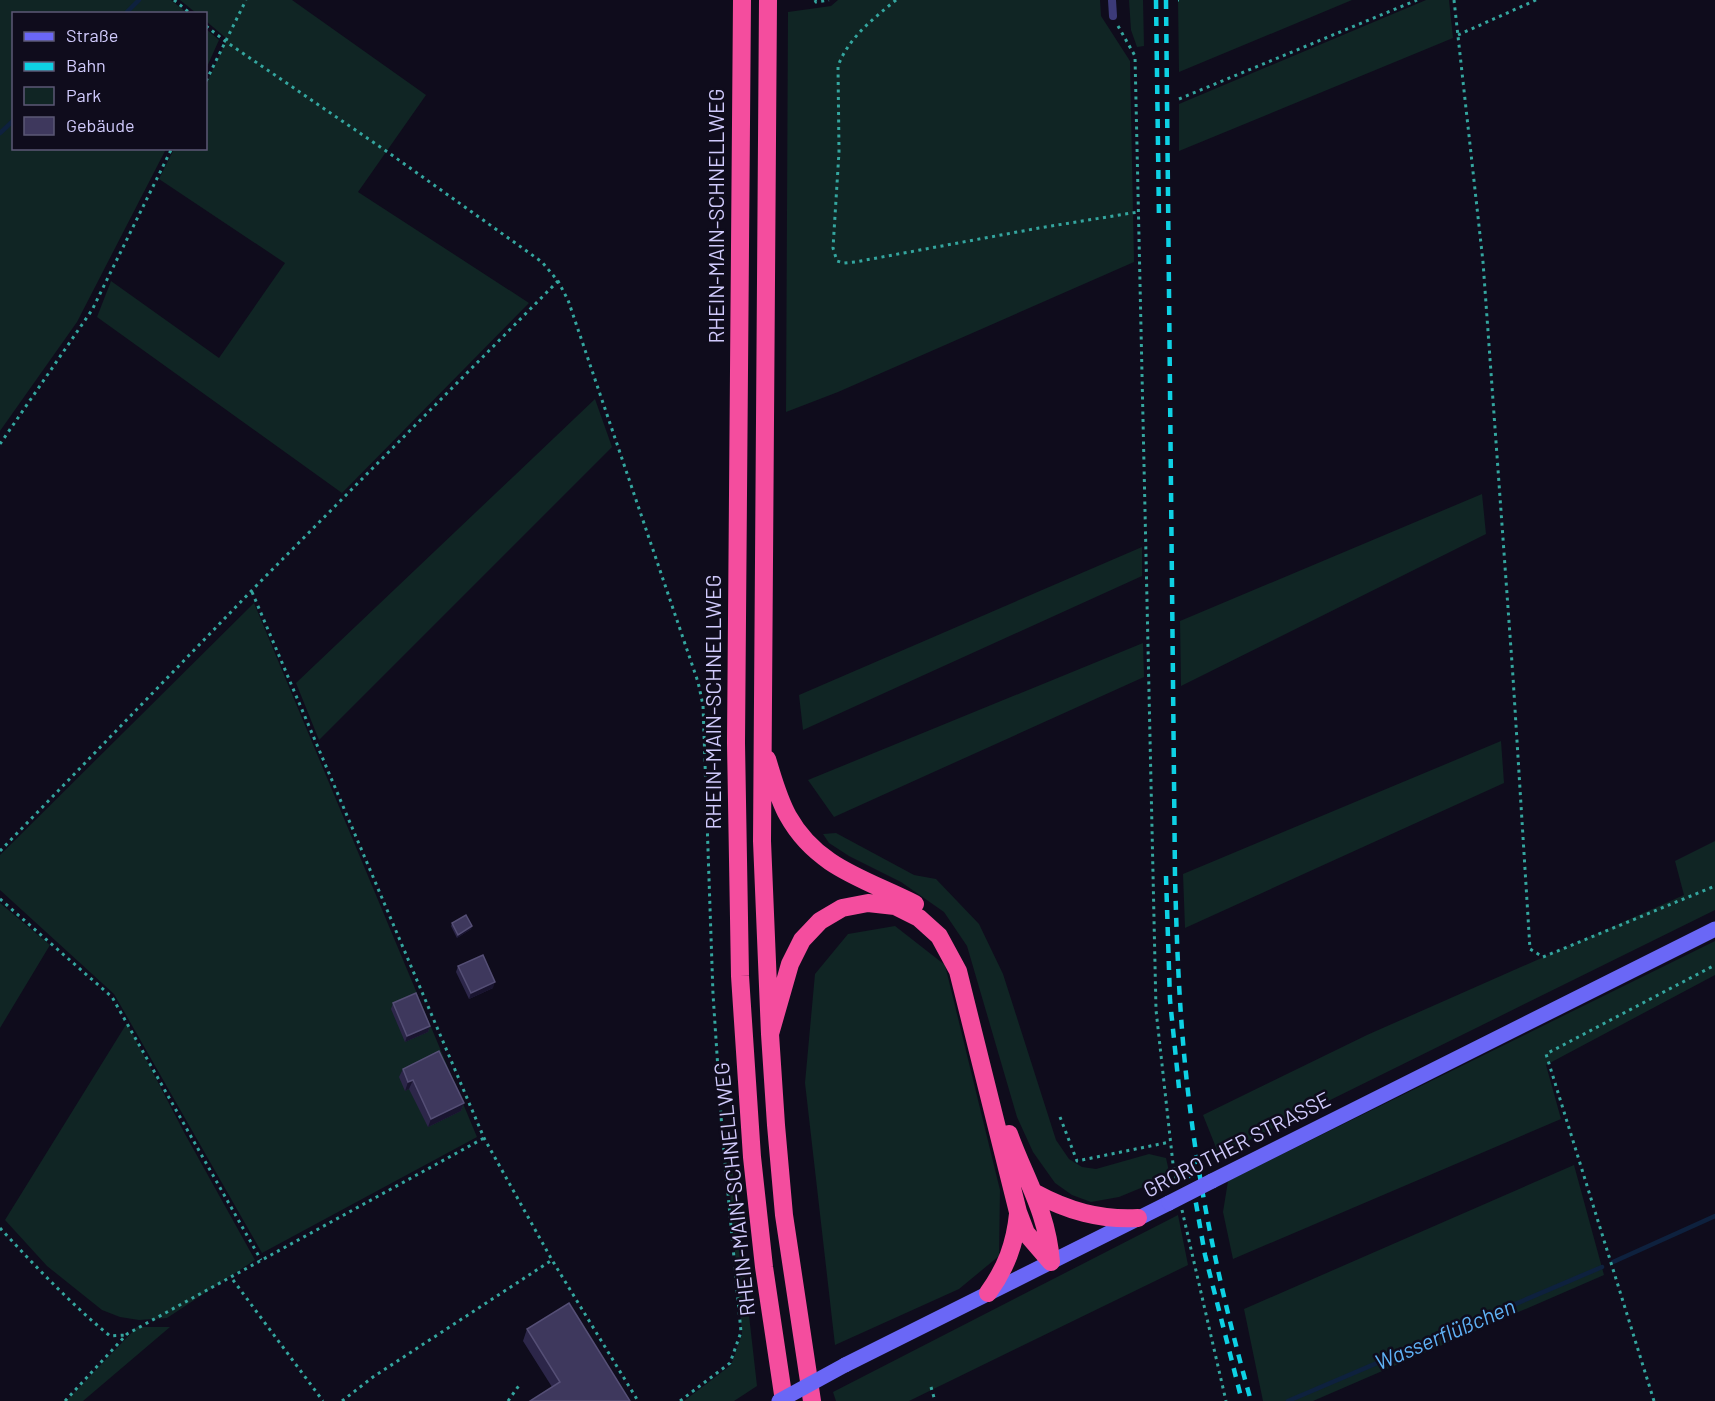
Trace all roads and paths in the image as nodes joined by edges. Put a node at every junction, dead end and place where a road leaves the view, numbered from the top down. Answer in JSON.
{"nodes":[{"id":1,"x":174,"y":0,"type":"edge"},
{"id":2,"x":246,"y":0,"type":"edge"},
{"id":3,"x":742,"y":0,"type":"edge"},
{"id":4,"x":768,"y":0,"type":"edge"},
{"id":5,"x":814,"y":0,"type":"edge"},
{"id":6,"x":829,"y":0,"type":"edge"},
{"id":7,"x":896,"y":0,"type":"edge"},
{"id":8,"x":1112,"y":0,"type":"edge"},
{"id":9,"x":1417,"y":0,"type":"edge"},
{"id":10,"x":1454,"y":0,"type":"edge"},
{"id":11,"x":1536,"y":0,"type":"edge"},
{"id":12,"x":188,"y":12,"type":"edge"},
{"id":13,"x":1113,"y":16,"type":"joint"},
{"id":14,"x":207,"y":27,"type":"edge"},
{"id":15,"x":1458,"y":35,"type":"junction"},
{"id":16,"x":225,"y":41,"type":"junction"},
{"id":17,"x":207,"y":79,"type":"edge"},
{"id":18,"x":1179,"y":99,"type":"dead end"},
{"id":19,"x":171,"y":150,"type":"edge"},
{"id":20,"x":1138,"y":212,"type":"junction"},
{"id":21,"x":558,"y":281,"type":"junction"},
{"id":22,"x":0,"y":444,"type":"edge"},
{"id":23,"x":252,"y":592,"type":"junction"},
{"id":24,"x":762,"y":743,"type":"junction"},
{"id":25,"x":0,"y":851,"type":"edge"},
{"id":26,"x":1715,"y":886,"type":"edge"},
{"id":27,"x":0,"y":899,"type":"edge"},
{"id":28,"x":1715,"y":929,"type":"edge"},
{"id":29,"x":1715,"y":964,"type":"edge"},
{"id":30,"x":770,"y":1035,"type":"junction"},
{"id":31,"x":1060,"y":1117,"type":"dead end"},
{"id":32,"x":484,"y":1138,"type":"junction"},
{"id":33,"x":1170,"y":1142,"type":"junction"},
{"id":34,"x":1035,"y":1193,"type":"junction"},
{"id":35,"x":1176,"y":1200,"type":"junction"},
{"id":36,"x":1018,"y":1212,"type":"junction"},
{"id":37,"x":1138,"y":1218,"type":"junction"},
{"id":38,"x":0,"y":1228,"type":"edge"},
{"id":39,"x":261,"y":1260,"type":"junction"},
{"id":40,"x":552,"y":1260,"type":"junction"},
{"id":41,"x":1051,"y":1262,"type":"junction"},
{"id":42,"x":233,"y":1280,"type":"dead end"},
{"id":43,"x":988,"y":1293,"type":"junction"},
{"id":44,"x":127,"y":1334,"type":"junction"},
{"id":45,"x":520,"y":1384,"type":"dead end"},
{"id":46,"x":931,"y":1387,"type":"dead end"},
{"id":47,"x":65,"y":1401,"type":"edge"},
{"id":48,"x":323,"y":1401,"type":"edge"},
{"id":49,"x":342,"y":1401,"type":"edge"},
{"id":50,"x":508,"y":1401,"type":"edge"},
{"id":51,"x":638,"y":1401,"type":"edge"},
{"id":52,"x":680,"y":1401,"type":"edge"},
{"id":53,"x":778,"y":1401,"type":"edge"},
{"id":54,"x":784,"y":1401,"type":"edge"},
{"id":55,"x":812,"y":1401,"type":"edge"},
{"id":56,"x":935,"y":1401,"type":"edge"},
{"id":57,"x":1226,"y":1401,"type":"edge"},
{"id":58,"x":1654,"y":1401,"type":"edge"}],
"edges":[{"from":1,"to":12,"type":"path"},
{"from":2,"to":16,"type":"path"},
{"from":3,"to":54,"type":"highway","name":"RHEIN-MAIN-SCHNELLWEG"},
{"from":4,"to":24,"type":"highway"},
{"from":5,"to":6,"type":"path"},
{"from":7,"to":20,"type":"path"},
{"from":8,"to":13,"type":"lane"},
{"from":9,"to":18,"type":"path"},
{"from":10,"to":15,"type":"path"},
{"from":11,"to":15,"type":"path"},
{"from":13,"to":20,"type":"path"},
{"from":14,"to":16,"type":"path"},
{"from":15,"to":26,"type":"path"},
{"from":16,"to":17,"type":"path"},
{"from":16,"to":21,"type":"path"},
{"from":19,"to":22,"type":"path"},
{"from":20,"to":33,"type":"path"},
{"from":21,"to":23,"type":"path"},
{"from":21,"to":52,"type":"path"},
{"from":23,"to":25,"type":"path"},
{"from":23,"to":32,"type":"path"},
{"from":24,"to":30,"type":"highway"},
{"from":24,"to":34,"type":"highway"},
{"from":27,"to":39,"type":"path"},
{"from":28,"to":35,"type":"street","name":"GROROTHER STRASSE","bridge":true},
{"from":29,"to":58,"type":"path"},
{"from":30,"to":36,"type":"highway"},
{"from":30,"to":55,"type":"highway"},
{"from":31,"to":33,"type":"path"},
{"from":32,"to":39,"type":"path"},
{"from":32,"to":40,"type":"path"},
{"from":33,"to":35,"type":"path"},
{"from":34,"to":37,"type":"highway"},
{"from":34,"to":41,"type":"highway"},
{"from":35,"to":37,"type":"street","name":"GROROTHER STRASSE"},
{"from":35,"to":57,"type":"path"},
{"from":36,"to":41,"type":"highway"},
{"from":36,"to":43,"type":"highway"},
{"from":37,"to":41,"type":"street","name":"GROROTHER STRASSE"},
{"from":38,"to":44,"type":"path"},
{"from":39,"to":44,"type":"path"},
{"from":40,"to":49,"type":"path"},
{"from":40,"to":51,"type":"path"},
{"from":41,"to":43,"type":"street","name":"GROROTHER STRASSE"},
{"from":42,"to":48,"type":"path"},
{"from":43,"to":53,"type":"street","name":"GROROTHER STRASSE","bridge":true},
{"from":44,"to":47,"type":"path"},
{"from":45,"to":50,"type":"path"},
{"from":46,"to":56,"type":"path"}]}
